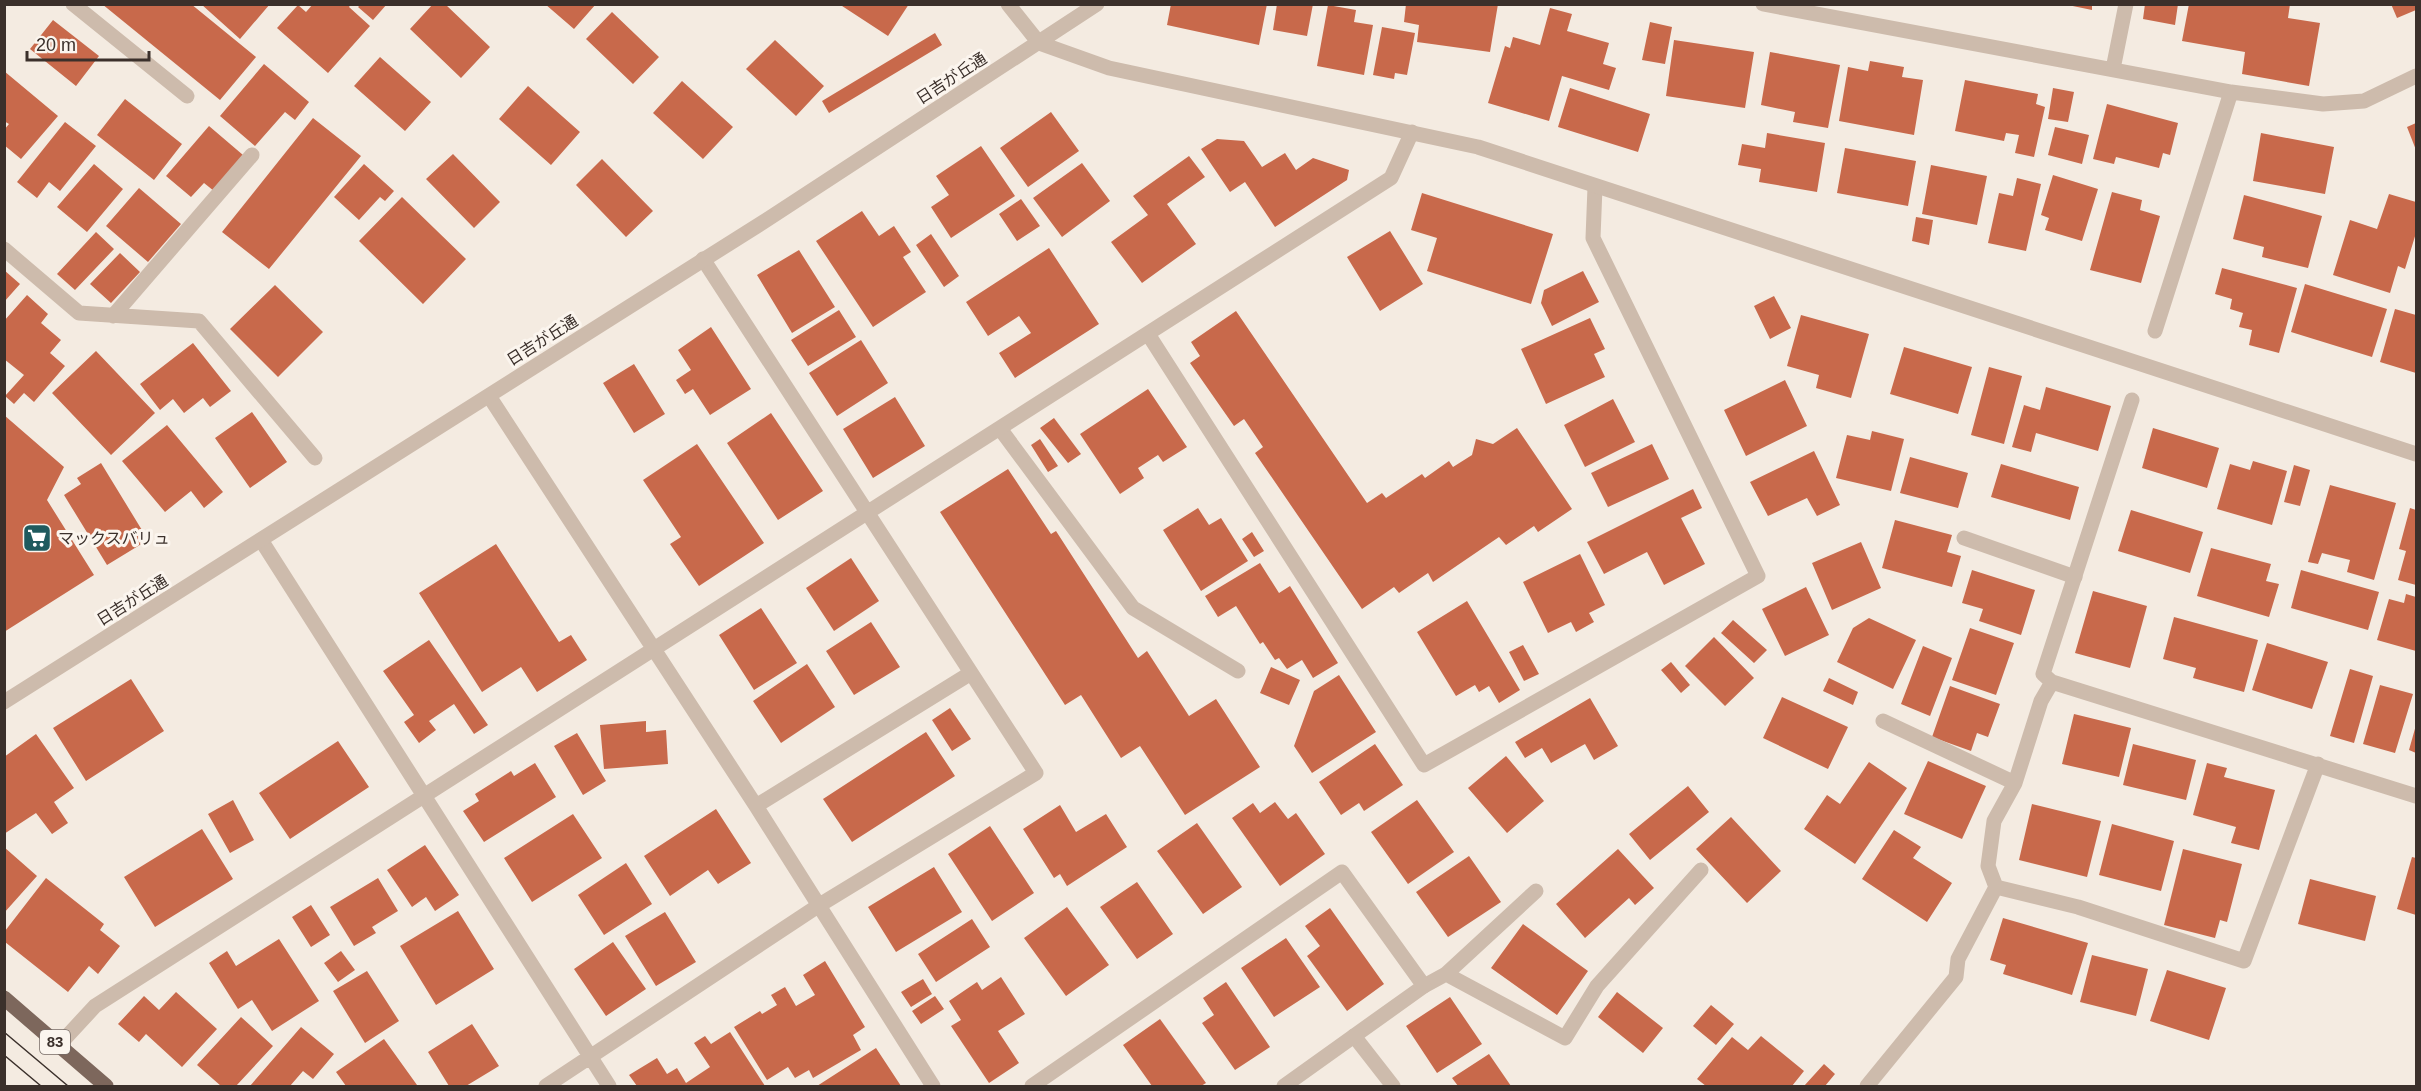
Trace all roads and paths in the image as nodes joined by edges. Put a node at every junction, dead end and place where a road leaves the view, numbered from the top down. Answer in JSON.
{"nodes":[{"id":1,"x":73,"y":4,"type":"edge"},
{"id":2,"x":1008,"y":4,"type":"edge"},
{"id":3,"x":1097,"y":4,"type":"edge"},
{"id":4,"x":1763,"y":4,"type":"edge"},
{"id":5,"x":2126,"y":4,"type":"edge"},
{"id":6,"x":1794,"y":7,"type":"edge"},
{"id":7,"x":1039,"y":42,"type":"junction"},
{"id":8,"x":2113,"y":69,"type":"junction"},
{"id":9,"x":2416,"y":76,"type":"edge"},
{"id":10,"x":2231,"y":92,"type":"junction"},
{"id":11,"x":187,"y":96,"type":"dead end"},
{"id":12,"x":1412,"y":132,"type":"junction"},
{"id":13,"x":252,"y":155,"type":"dead end"},
{"id":14,"x":1595,"y":187,"type":"junction"},
{"id":15,"x":4,"y":249,"type":"edge"},
{"id":16,"x":703,"y":259,"type":"junction"},
{"id":17,"x":113,"y":316,"type":"junction"},
{"id":18,"x":2155,"y":332,"type":"dead end"},
{"id":19,"x":1148,"y":334,"type":"junction"},
{"id":20,"x":489,"y":396,"type":"junction"},
{"id":21,"x":2132,"y":400,"type":"dead end"},
{"id":22,"x":1001,"y":430,"type":"junction"},
{"id":23,"x":2416,"y":454,"type":"edge"},
{"id":24,"x":315,"y":458,"type":"dead end"},
{"id":25,"x":868,"y":514,"type":"junction"},
{"id":26,"x":1964,"y":538,"type":"dead end"},
{"id":27,"x":261,"y":540,"type":"junction"},
{"id":28,"x":2075,"y":578,"type":"junction"},
{"id":29,"x":653,"y":648,"type":"junction"},
{"id":30,"x":1238,"y":671,"type":"dead end"},
{"id":31,"x":971,"y":673,"type":"junction"},
{"id":32,"x":2052,"y":682,"type":"junction"},
{"id":33,"x":4,"y":702,"type":"edge"},
{"id":34,"x":1884,"y":721,"type":"dead end"},
{"id":35,"x":2318,"y":764,"type":"junction"},
{"id":36,"x":2015,"y":783,"type":"junction"},
{"id":37,"x":423,"y":796,"type":"junction"},
{"id":38,"x":2416,"y":796,"type":"edge"},
{"id":39,"x":756,"y":806,"type":"junction"},
{"id":40,"x":1701,"y":870,"type":"dead end"},
{"id":41,"x":1996,"y":887,"type":"junction"},
{"id":42,"x":1536,"y":891,"type":"dead end"},
{"id":43,"x":818,"y":906,"type":"junction"},
{"id":44,"x":1446,"y":974,"type":"junction"},
{"id":45,"x":1424,"y":986,"type":"junction"},
{"id":46,"x":4,"y":998,"type":"edge"},
{"id":47,"x":1354,"y":1036,"type":"junction"},
{"id":48,"x":59,"y":1045,"type":"junction"},
{"id":49,"x":591,"y":1058,"type":"junction"},
{"id":50,"x":106,"y":1086,"type":"edge"},
{"id":51,"x":546,"y":1086,"type":"edge"},
{"id":52,"x":609,"y":1086,"type":"edge"},
{"id":53,"x":933,"y":1086,"type":"edge"},
{"id":54,"x":1032,"y":1086,"type":"edge"},
{"id":55,"x":1284,"y":1086,"type":"edge"},
{"id":56,"x":1393,"y":1086,"type":"edge"},
{"id":57,"x":1867,"y":1086,"type":"edge"}],
"edges":[{"from":1,"to":11,"type":"street"},
{"from":2,"to":7,"type":"street"},
{"from":3,"to":7,"type":"street","name":"日吉が丘通"},
{"from":4,"to":6,"type":"street"},
{"from":5,"to":8,"type":"street"},
{"from":6,"to":8,"type":"street"},
{"from":7,"to":12,"type":"street"},
{"from":7,"to":16,"type":"street","name":"日吉が丘通"},
{"from":8,"to":10,"type":"street"},
{"from":9,"to":10,"type":"street"},
{"from":10,"to":18,"type":"street"},
{"from":12,"to":14,"type":"street"},
{"from":12,"to":19,"type":"street"},
{"from":13,"to":17,"type":"street"},
{"from":14,"to":19,"type":"street"},
{"from":14,"to":23,"type":"street"},
{"from":15,"to":17,"type":"street"},
{"from":16,"to":20,"type":"street","name":"日吉が丘通"},
{"from":16,"to":25,"type":"street"},
{"from":17,"to":24,"type":"street"},
{"from":19,"to":22,"type":"street"},
{"from":20,"to":27,"type":"street","name":"日吉が丘通"},
{"from":20,"to":29,"type":"street"},
{"from":21,"to":28,"type":"street"},
{"from":22,"to":25,"type":"street"},
{"from":22,"to":30,"type":"street"},
{"from":25,"to":29,"type":"street"},
{"from":25,"to":31,"type":"street"},
{"from":26,"to":28,"type":"street"},
{"from":27,"to":33,"type":"street","name":"日吉が丘通"},
{"from":27,"to":37,"type":"street"},
{"from":28,"to":32,"type":"street"},
{"from":29,"to":37,"type":"street"},
{"from":29,"to":39,"type":"street"},
{"from":31,"to":39,"type":"street"},
{"from":31,"to":43,"type":"street"},
{"from":32,"to":35,"type":"street"},
{"from":32,"to":36,"type":"street"},
{"from":34,"to":36,"type":"street"},
{"from":35,"to":38,"type":"street"},
{"from":35,"to":41,"type":"street"},
{"from":36,"to":41,"type":"street"},
{"from":37,"to":48,"type":"street"},
{"from":37,"to":49,"type":"street"},
{"from":39,"to":43,"type":"street"},
{"from":40,"to":44,"type":"street"},
{"from":41,"to":57,"type":"street"},
{"from":42,"to":44,"type":"street"},
{"from":43,"to":49,"type":"street"},
{"from":43,"to":53,"type":"street"},
{"from":44,"to":45,"type":"street"},
{"from":45,"to":47,"type":"street"},
{"from":45,"to":54,"type":"street"},
{"from":46,"to":48,"type":"main road","number":"83"},
{"from":47,"to":55,"type":"street"},
{"from":47,"to":56,"type":"street"},
{"from":48,"to":50,"type":"main road","number":"83"},
{"from":49,"to":51,"type":"street"},
{"from":49,"to":52,"type":"street"}]}
